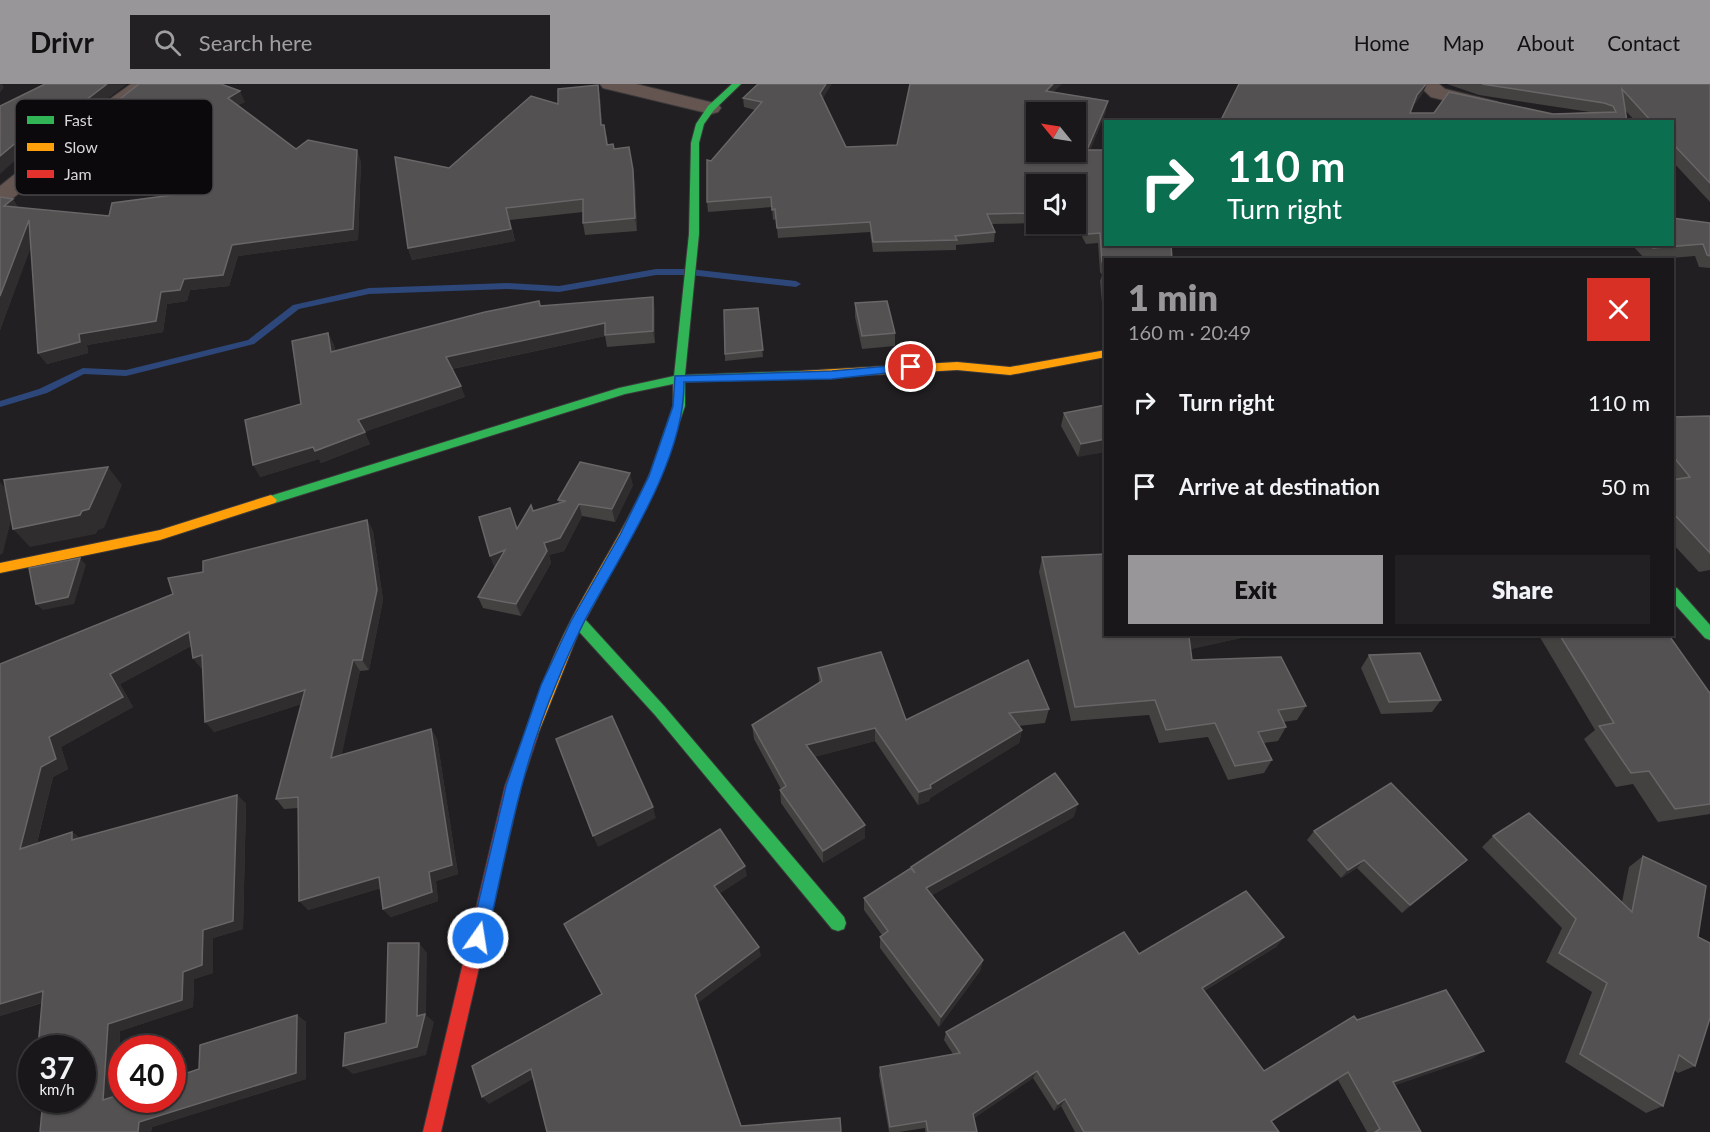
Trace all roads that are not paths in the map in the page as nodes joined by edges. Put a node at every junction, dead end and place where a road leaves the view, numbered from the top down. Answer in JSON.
{"nodes":[{"id":1,"x":144,"y":84,"type":"edge"},
{"id":2,"x":610,"y":84,"type":"edge"},
{"id":3,"x":738,"y":84,"type":"edge"},
{"id":4,"x":1432,"y":88,"type":"edge"},
{"id":5,"x":123,"y":99,"type":"edge"},
{"id":6,"x":711,"y":108,"type":"junction"},
{"id":7,"x":1516,"y":110,"type":"edge"},
{"id":8,"x":1422,"y":111,"type":"edge"},
{"id":9,"x":15,"y":185,"type":"edge"},
{"id":10,"x":0,"y":197,"type":"edge"},
{"id":11,"x":1104,"y":353,"type":"edge"},
{"id":12,"x":679,"y":379,"type":"junction"},
{"id":13,"x":0,"y":568,"type":"edge"},
{"id":14,"x":1674,"y":594,"type":"edge"},
{"id":15,"x":578,"y":621,"type":"junction"},
{"id":16,"x":1710,"y":634,"type":"edge"},
{"id":17,"x":838,"y":922,"type":"dead end"},
{"id":18,"x":432,"y":1132,"type":"edge"}],
"edges":[{"from":1,"to":5,"type":"street"},
{"from":2,"to":6,"type":"street"},
{"from":3,"to":6,"type":"street"},
{"from":4,"to":7,"type":"street"},
{"from":4,"to":8,"type":"street"},
{"from":6,"to":12,"type":"street"},
{"from":9,"to":10,"type":"street"},
{"from":11,"to":12,"type":"street"},
{"from":12,"to":13,"type":"street"},
{"from":12,"to":15,"type":"street"},
{"from":14,"to":16,"type":"street"},
{"from":15,"to":17,"type":"street"},
{"from":15,"to":18,"type":"street"}]}
